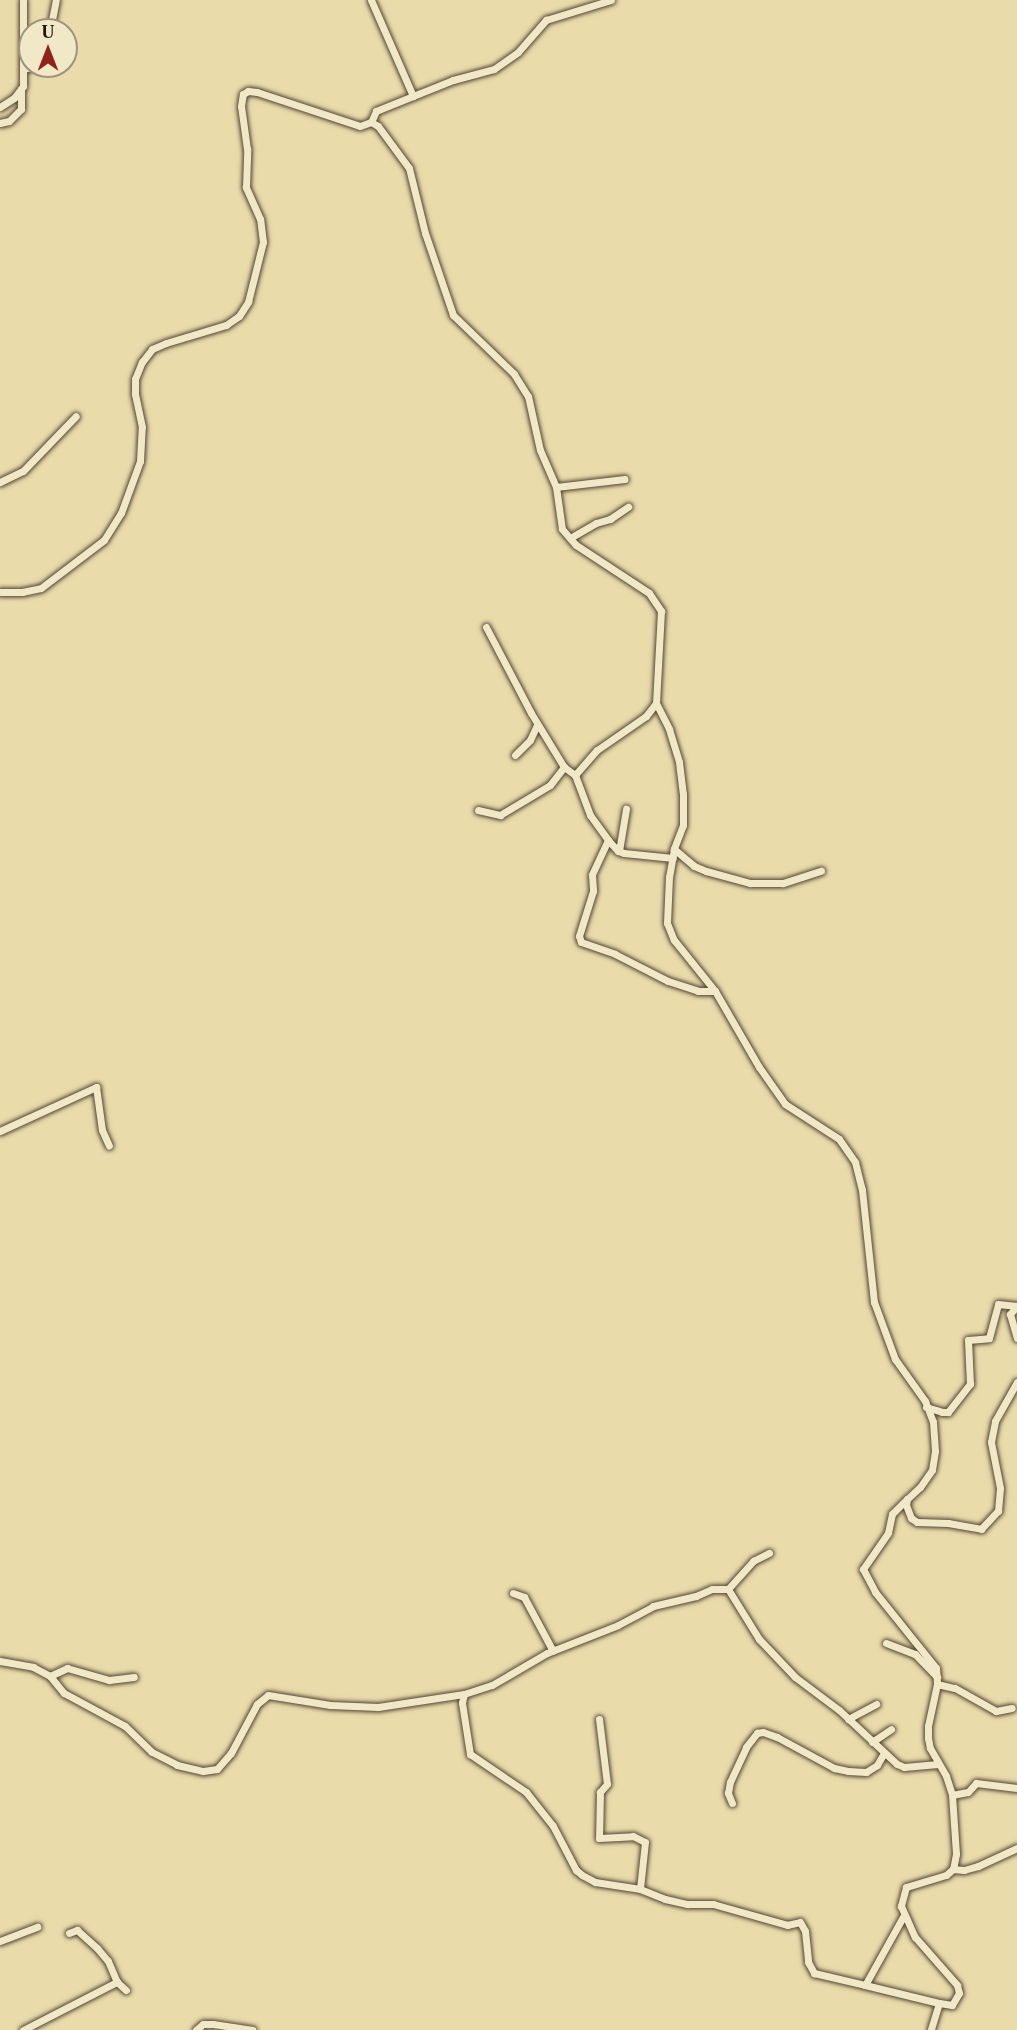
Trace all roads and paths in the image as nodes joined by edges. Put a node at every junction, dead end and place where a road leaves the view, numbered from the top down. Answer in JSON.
{"nodes":[{"id":1,"x":22,"y":0,"type":"edge"},
{"id":2,"x":56,"y":0,"type":"edge"},
{"id":3,"x":371,"y":0,"type":"edge"},
{"id":4,"x":611,"y":0,"type":"edge"},
{"id":5,"x":23,"y":18,"type":"edge"},
{"id":6,"x":52,"y":18,"type":"edge"},
{"id":7,"x":23,"y":78,"type":"edge"},
{"id":8,"x":21,"y":89,"type":"junction"},
{"id":9,"x":413,"y":96,"type":"junction"},
{"id":10,"x":0,"y":107,"type":"edge"},
{"id":11,"x":371,"y":122,"type":"junction"},
{"id":12,"x":0,"y":123,"type":"edge"},
{"id":13,"x":76,"y":416,"type":"dead end"},
{"id":14,"x":625,"y":479,"type":"dead end"},
{"id":15,"x":0,"y":482,"type":"edge"},
{"id":16,"x":556,"y":488,"type":"junction"},
{"id":17,"x":628,"y":507,"type":"dead end"},
{"id":18,"x":570,"y":538,"type":"junction"},
{"id":19,"x":0,"y":592,"type":"edge"},
{"id":20,"x":486,"y":627,"type":"dead end"},
{"id":21,"x":656,"y":703,"type":"junction"},
{"id":22,"x":537,"y":725,"type":"junction"},
{"id":23,"x":514,"y":755,"type":"dead end"},
{"id":24,"x":564,"y":768,"type":"junction"},
{"id":25,"x":575,"y":776,"type":"junction"},
{"id":26,"x":626,"y":809,"type":"dead end"},
{"id":27,"x":478,"y":810,"type":"dead end"},
{"id":28,"x":608,"y":840,"type":"junction"},
{"id":29,"x":674,"y":849,"type":"junction"},
{"id":30,"x":620,"y":851,"type":"junction"},
{"id":31,"x":673,"y":858,"type":"junction"},
{"id":32,"x":821,"y":871,"type":"dead end"},
{"id":33,"x":715,"y":991,"type":"junction"},
{"id":34,"x":0,"y":1131,"type":"edge"},
{"id":35,"x":109,"y":1146,"type":"dead end"},
{"id":36,"x":1017,"y":1338,"type":"edge"},
{"id":37,"x":1017,"y":1382,"type":"edge"},
{"id":38,"x":926,"y":1407,"type":"junction"},
{"id":39,"x":907,"y":1499,"type":"junction"},
{"id":40,"x":769,"y":1553,"type":"dead end"},
{"id":41,"x":728,"y":1590,"type":"junction"},
{"id":42,"x":513,"y":1593,"type":"dead end"},
{"id":43,"x":886,"y":1643,"type":"dead end"},
{"id":44,"x":553,"y":1650,"type":"junction"},
{"id":45,"x":0,"y":1661,"type":"edge"},
{"id":46,"x":50,"y":1676,"type":"junction"},
{"id":47,"x":134,"y":1677,"type":"dead end"},
{"id":48,"x":937,"y":1680,"type":"junction"},
{"id":49,"x":464,"y":1694,"type":"junction"},
{"id":50,"x":876,"y":1704,"type":"dead end"},
{"id":51,"x":1012,"y":1708,"type":"dead end"},
{"id":52,"x":599,"y":1719,"type":"dead end"},
{"id":53,"x":848,"y":1719,"type":"junction"},
{"id":54,"x":891,"y":1729,"type":"dead end"},
{"id":55,"x":872,"y":1743,"type":"junction"},
{"id":56,"x":884,"y":1753,"type":"junction"},
{"id":57,"x":938,"y":1764,"type":"junction"},
{"id":58,"x":1017,"y":1788,"type":"edge"},
{"id":59,"x":952,"y":1795,"type":"junction"},
{"id":60,"x":732,"y":1803,"type":"dead end"},
{"id":61,"x":1017,"y":1848,"type":"edge"},
{"id":62,"x":953,"y":1869,"type":"junction"},
{"id":63,"x":640,"y":1889,"type":"junction"},
{"id":64,"x":904,"y":1915,"type":"junction"},
{"id":65,"x":37,"y":1927,"type":"dead end"},
{"id":66,"x":69,"y":1932,"type":"dead end"},
{"id":67,"x":0,"y":1941,"type":"edge"},
{"id":68,"x":117,"y":1982,"type":"junction"},
{"id":69,"x":866,"y":1985,"type":"junction"},
{"id":70,"x":126,"y":1990,"type":"dead end"},
{"id":71,"x":939,"y":2003,"type":"junction"},
{"id":72,"x":23,"y":2030,"type":"edge"},
{"id":73,"x":195,"y":2030,"type":"edge"},
{"id":74,"x":253,"y":2030,"type":"edge"},
{"id":75,"x":931,"y":2030,"type":"edge"}],
"edges":[{"from":1,"to":5,"type":"street"},
{"from":2,"to":6,"type":"street"},
{"from":3,"to":9,"type":"street"},
{"from":4,"to":9,"type":"street"},
{"from":7,"to":8,"type":"street"},
{"from":8,"to":10,"type":"street"},
{"from":8,"to":12,"type":"street"},
{"from":9,"to":11,"type":"street"},
{"from":11,"to":16,"type":"street"},
{"from":11,"to":19,"type":"street"},
{"from":13,"to":15,"type":"street"},
{"from":14,"to":16,"type":"street"},
{"from":16,"to":18,"type":"street"},
{"from":17,"to":18,"type":"street"},
{"from":18,"to":21,"type":"street"},
{"from":20,"to":22,"type":"street"},
{"from":21,"to":25,"type":"street"},
{"from":21,"to":29,"type":"street"},
{"from":22,"to":23,"type":"street"},
{"from":22,"to":24,"type":"street"},
{"from":24,"to":25,"type":"street"},
{"from":24,"to":27,"type":"street"},
{"from":25,"to":28,"type":"street"},
{"from":26,"to":30,"type":"street"},
{"from":28,"to":30,"type":"street"},
{"from":28,"to":33,"type":"street"},
{"from":29,"to":31,"type":"street"},
{"from":29,"to":32,"type":"street"},
{"from":30,"to":31,"type":"street"},
{"from":31,"to":33,"type":"street"},
{"from":33,"to":38,"type":"street"},
{"from":34,"to":35,"type":"street"},
{"from":36,"to":38,"type":"street"},
{"from":37,"to":39,"type":"street"},
{"from":38,"to":39,"type":"street"},
{"from":39,"to":48,"type":"street"},
{"from":40,"to":41,"type":"street"},
{"from":41,"to":44,"type":"street"},
{"from":41,"to":53,"type":"street"},
{"from":42,"to":44,"type":"street"},
{"from":43,"to":48,"type":"street"},
{"from":44,"to":49,"type":"street"},
{"from":45,"to":46,"type":"street"},
{"from":46,"to":47,"type":"street"},
{"from":46,"to":49,"type":"street"},
{"from":48,"to":51,"type":"street"},
{"from":48,"to":57,"type":"street"},
{"from":49,"to":63,"type":"street"},
{"from":50,"to":53,"type":"street"},
{"from":52,"to":63,"type":"street"},
{"from":53,"to":55,"type":"street"},
{"from":54,"to":55,"type":"street"},
{"from":55,"to":56,"type":"street"},
{"from":56,"to":57,"type":"street"},
{"from":56,"to":60,"type":"street"},
{"from":57,"to":59,"type":"street"},
{"from":58,"to":59,"type":"street"},
{"from":59,"to":62,"type":"street"},
{"from":61,"to":62,"type":"street"},
{"from":62,"to":64,"type":"street"},
{"from":63,"to":69,"type":"street"},
{"from":64,"to":69,"type":"street"},
{"from":64,"to":71,"type":"street"},
{"from":65,"to":67,"type":"street"},
{"from":66,"to":68,"type":"street"},
{"from":68,"to":70,"type":"street"},
{"from":68,"to":72,"type":"street"},
{"from":69,"to":71,"type":"street"},
{"from":71,"to":75,"type":"street"},
{"from":73,"to":74,"type":"street"}]}
